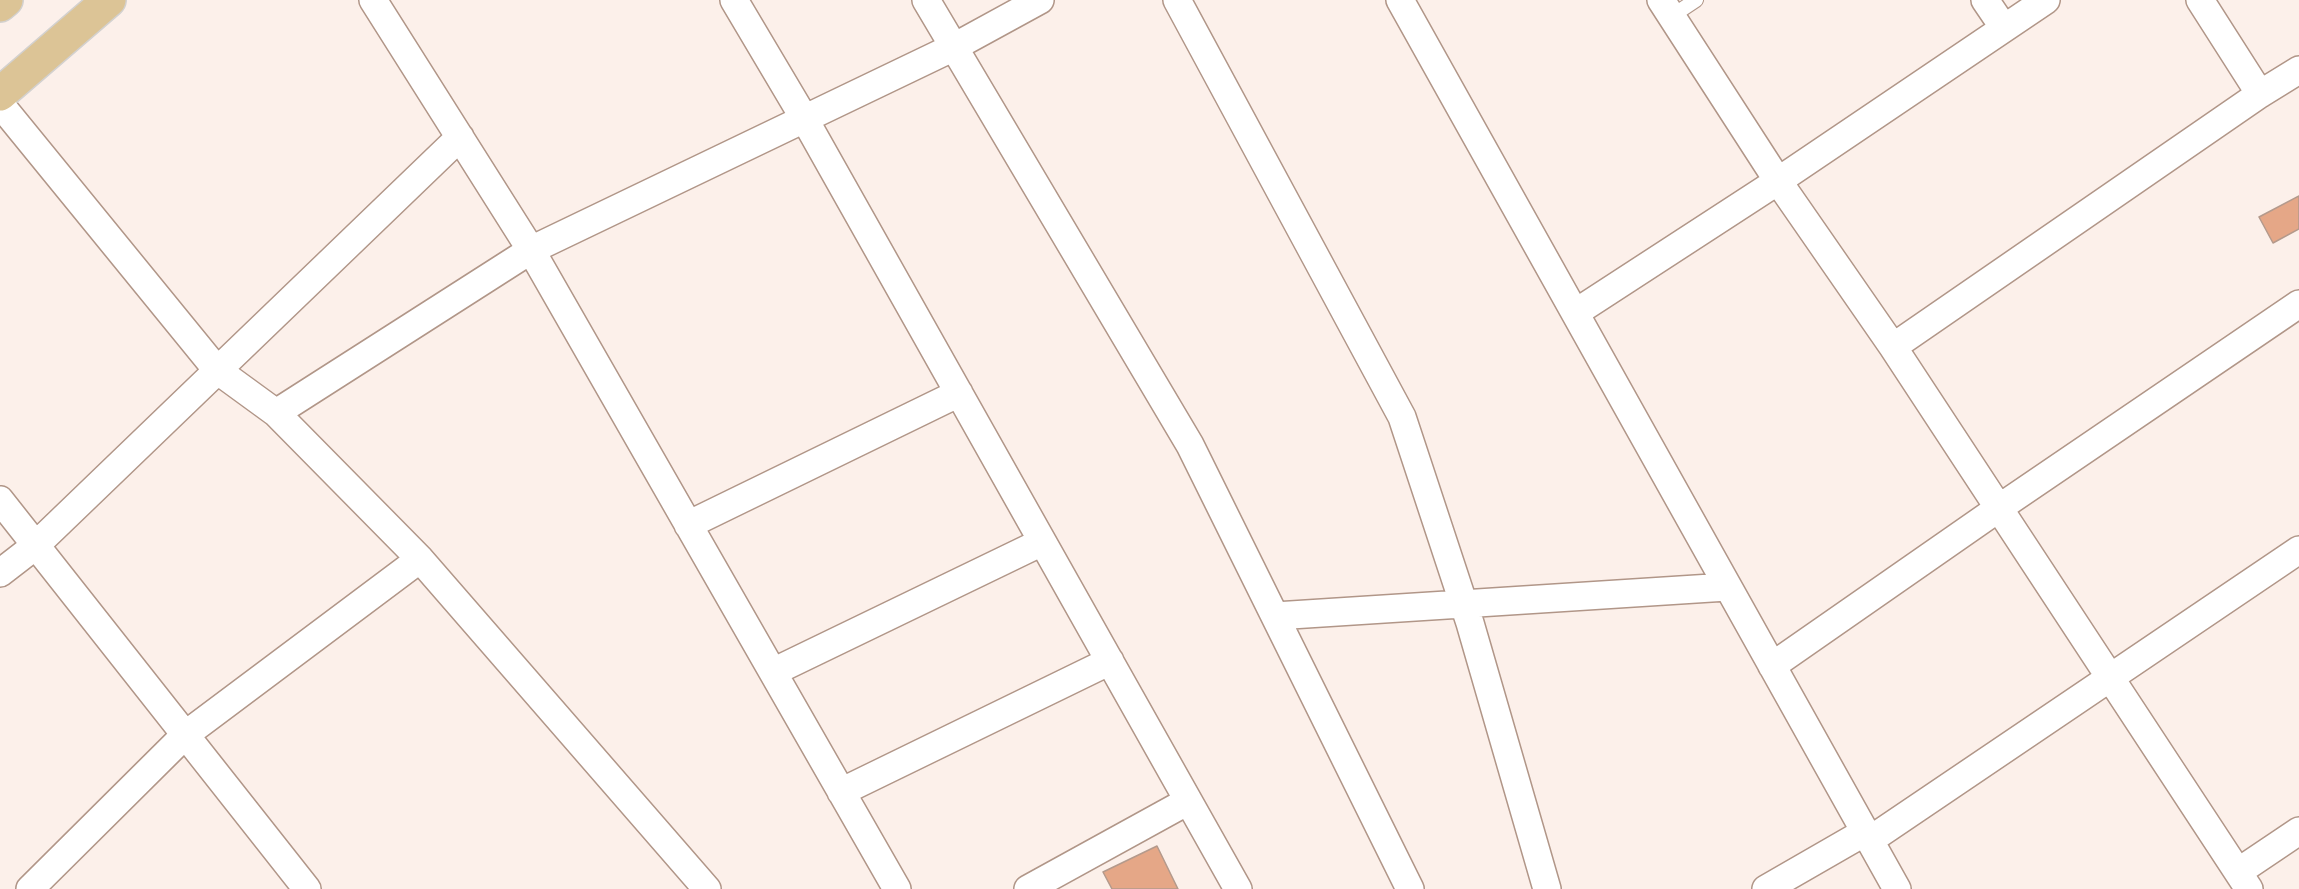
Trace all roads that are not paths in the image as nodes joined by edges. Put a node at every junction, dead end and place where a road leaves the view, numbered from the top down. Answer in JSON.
{"nodes":[{"id":1,"x":6,"y":0,"type":"edge"},
{"id":2,"x":109,"y":0,"type":"edge"},
{"id":3,"x":373,"y":0,"type":"edge"},
{"id":4,"x":734,"y":0,"type":"edge"},
{"id":5,"x":926,"y":0,"type":"edge"},
{"id":6,"x":1041,"y":0,"type":"edge"},
{"id":7,"x":1177,"y":0,"type":"edge"},
{"id":8,"x":1400,"y":0,"type":"edge"},
{"id":9,"x":1696,"y":0,"type":"edge"},
{"id":10,"x":1985,"y":0,"type":"edge"},
{"id":11,"x":2046,"y":0,"type":"edge"},
{"id":12,"x":2200,"y":0,"type":"edge"},
{"id":13,"x":0,"y":5,"type":"edge"},
{"id":14,"x":1666,"y":8,"type":"edge"},
{"id":15,"x":2004,"y":28,"type":"junction"},
{"id":16,"x":954,"y":47,"type":"junction"},
{"id":17,"x":2299,"y":70,"type":"edge"},
{"id":18,"x":0,"y":94,"type":"edge"},
{"id":19,"x":2259,"y":94,"type":"junction"},
{"id":20,"x":0,"y":104,"type":"edge"},
{"id":21,"x":804,"y":118,"type":"junction"},
{"id":22,"x":459,"y":137,"type":"junction"},
{"id":23,"x":1778,"y":181,"type":"junction"},
{"id":24,"x":531,"y":250,"type":"junction"},
{"id":25,"x":2299,"y":304,"type":"edge"},
{"id":26,"x":1575,"y":313,"type":"junction"},
{"id":27,"x":1893,"y":347,"type":"junction"},
{"id":28,"x":217,"y":370,"type":"junction"},
{"id":29,"x":959,"y":393,"type":"junction"},
{"id":30,"x":276,"y":413,"type":"junction"},
{"id":31,"x":0,"y":500,"type":"edge"},
{"id":32,"x":1999,"y":508,"type":"junction"},
{"id":33,"x":688,"y":525,"type":"junction"},
{"id":34,"x":1042,"y":542,"type":"junction"},
{"id":35,"x":35,"y":546,"type":"junction"},
{"id":36,"x":2299,"y":550,"type":"edge"},
{"id":37,"x":420,"y":560,"type":"junction"},
{"id":38,"x":0,"y":573,"type":"edge"},
{"id":39,"x":1727,"y":587,"type":"junction"},
{"id":40,"x":1464,"y":604,"type":"junction"},
{"id":41,"x":1275,"y":616,"type":"junction"},
{"id":42,"x":1110,"y":662,"type":"junction"},
{"id":43,"x":1772,"y":666,"type":"junction"},
{"id":44,"x":773,"y":672,"type":"junction"},
{"id":45,"x":2110,"y":678,"type":"junction"},
{"id":46,"x":185,"y":735,"type":"junction"},
{"id":47,"x":842,"y":792,"type":"junction"},
{"id":48,"x":1188,"y":801,"type":"junction"},
{"id":49,"x":2299,"y":831,"type":"edge"},
{"id":50,"x":1868,"y":836,"type":"junction"},
{"id":51,"x":2243,"y":881,"type":"edge"},
{"id":52,"x":30,"y":889,"type":"edge"},
{"id":53,"x":307,"y":889,"type":"edge"},
{"id":54,"x":707,"y":889,"type":"edge"},
{"id":55,"x":897,"y":889,"type":"edge"},
{"id":56,"x":1028,"y":889,"type":"edge"},
{"id":57,"x":1238,"y":889,"type":"edge"},
{"id":58,"x":1410,"y":889,"type":"edge"},
{"id":59,"x":1547,"y":889,"type":"edge"},
{"id":60,"x":1766,"y":889,"type":"edge"},
{"id":61,"x":1897,"y":889,"type":"edge"}],
"edges":[{"from":1,"to":13,"type":"main road"},
{"from":2,"to":18,"type":"main road"},
{"from":3,"to":22,"type":"street"},
{"from":4,"to":21,"type":"street"},
{"from":5,"to":16,"type":"street"},
{"from":6,"to":16,"type":"street"},
{"from":7,"to":40,"type":"street"},
{"from":8,"to":26,"type":"street"},
{"from":9,"to":14,"type":"lane"},
{"from":10,"to":15,"type":"street"},
{"from":11,"to":15,"type":"street"},
{"from":12,"to":19,"type":"street"},
{"from":14,"to":23,"type":"street"},
{"from":15,"to":23,"type":"street"},
{"from":16,"to":21,"type":"street"},
{"from":16,"to":41,"type":"street"},
{"from":17,"to":19,"type":"street"},
{"from":19,"to":27,"type":"street"},
{"from":20,"to":28,"type":"street"},
{"from":21,"to":24,"type":"street"},
{"from":21,"to":29,"type":"street"},
{"from":22,"to":24,"type":"street"},
{"from":22,"to":28,"type":"street"},
{"from":23,"to":26,"type":"street"},
{"from":23,"to":27,"type":"street"},
{"from":24,"to":30,"type":"street"},
{"from":24,"to":33,"type":"street"},
{"from":25,"to":32,"type":"street"},
{"from":26,"to":39,"type":"street"},
{"from":27,"to":32,"type":"street"},
{"from":28,"to":30,"type":"street"},
{"from":28,"to":35,"type":"street"},
{"from":29,"to":33,"type":"street"},
{"from":29,"to":34,"type":"street"},
{"from":30,"to":37,"type":"street"},
{"from":31,"to":35,"type":"street"},
{"from":32,"to":43,"type":"street"},
{"from":32,"to":45,"type":"street"},
{"from":33,"to":44,"type":"street"},
{"from":34,"to":42,"type":"street"},
{"from":34,"to":44,"type":"street"},
{"from":35,"to":38,"type":"street"},
{"from":35,"to":46,"type":"street"},
{"from":36,"to":45,"type":"street"},
{"from":37,"to":46,"type":"street"},
{"from":37,"to":54,"type":"street"},
{"from":39,"to":40,"type":"street"},
{"from":39,"to":43,"type":"street"},
{"from":40,"to":41,"type":"street"},
{"from":40,"to":59,"type":"street"},
{"from":41,"to":58,"type":"street"},
{"from":42,"to":47,"type":"street"},
{"from":42,"to":48,"type":"street"},
{"from":43,"to":50,"type":"street"},
{"from":44,"to":47,"type":"street"},
{"from":45,"to":50,"type":"street"},
{"from":45,"to":51,"type":"street"},
{"from":46,"to":52,"type":"street"},
{"from":46,"to":53,"type":"street"},
{"from":47,"to":55,"type":"street"},
{"from":48,"to":56,"type":"street"},
{"from":48,"to":57,"type":"street"},
{"from":49,"to":51,"type":"street"},
{"from":50,"to":60,"type":"street"},
{"from":50,"to":61,"type":"street"}]}
